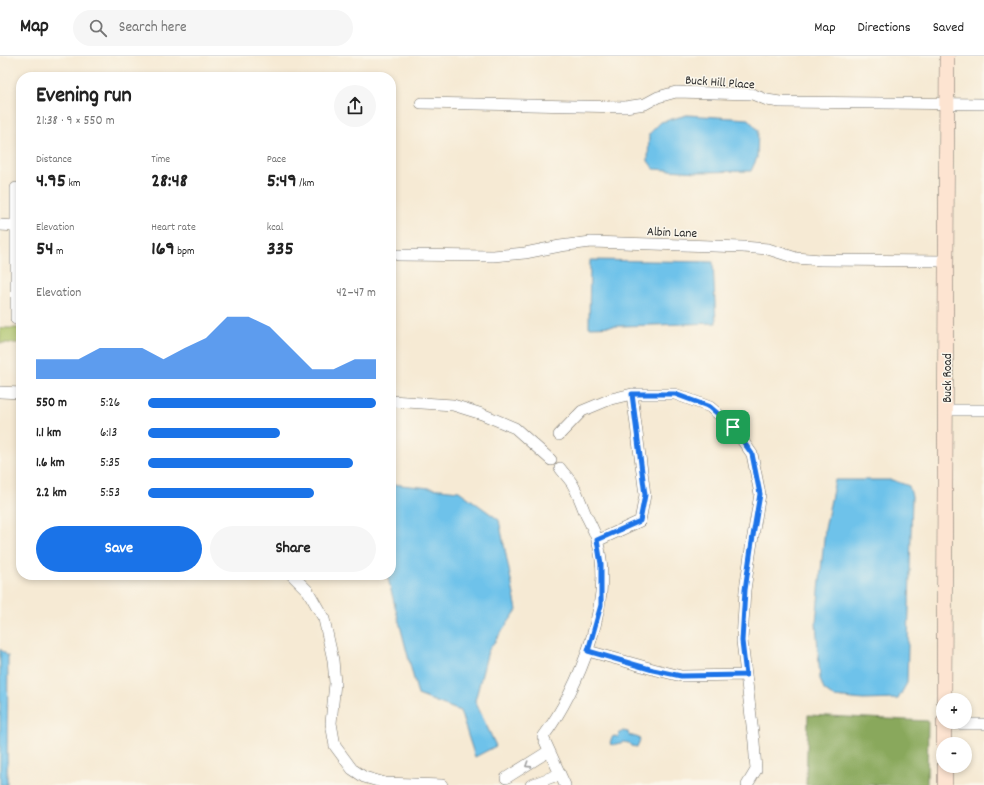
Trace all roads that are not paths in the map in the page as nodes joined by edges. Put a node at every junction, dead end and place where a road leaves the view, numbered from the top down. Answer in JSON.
{"nodes":[{"id":1,"x":947,"y":56,"type":"edge"},
{"id":2,"x":421,"y":103,"type":"dead end"},
{"id":3,"x":947,"y":104,"type":"junction"},
{"id":4,"x":984,"y":104,"type":"edge"},
{"id":5,"x":16,"y":188,"type":"dead end"},
{"id":6,"x":0,"y":225,"type":"edge"},
{"id":7,"x":16,"y":226,"type":"joint"},
{"id":8,"x":398,"y":255,"type":"dead end"},
{"id":9,"x":946,"y":261,"type":"junction"},
{"id":10,"x":0,"y":392,"type":"edge"},
{"id":11,"x":16,"y":393,"type":"edge"},
{"id":12,"x":632,"y":394,"type":"junction"},
{"id":13,"x":396,"y":401,"type":"edge"},
{"id":14,"x":946,"y":410,"type":"junction"},
{"id":15,"x":984,"y":410,"type":"edge"},
{"id":16,"x":559,"y":435,"type":"dead end"},
{"id":17,"x":551,"y":460,"type":"dead end"},
{"id":18,"x":560,"y":468,"type":"dead end"},
{"id":19,"x":597,"y":540,"type":"junction"},
{"id":20,"x":297,"y":580,"type":"edge"},
{"id":21,"x":588,"y":651,"type":"junction"},
{"id":22,"x":746,"y":675,"type":"junction"},
{"id":23,"x":944,"y":693,"type":"edge"},
{"id":24,"x":972,"y":724,"type":"edge"},
{"id":25,"x":984,"y":724,"type":"edge"},
{"id":26,"x":549,"y":751,"type":"junction"},
{"id":27,"x":945,"y":773,"type":"edge"},
{"id":28,"x":560,"y":774,"type":"junction"},
{"id":29,"x":506,"y":778,"type":"dead end"},
{"id":30,"x":442,"y":785,"type":"edge"},
{"id":31,"x":531,"y":785,"type":"edge"},
{"id":32,"x":565,"y":785,"type":"edge"},
{"id":33,"x":747,"y":785,"type":"edge"},
{"id":34,"x":945,"y":785,"type":"edge"}],
"edges":[{"from":1,"to":3,"type":"street","name":"Buck Road"},
{"from":2,"to":3,"type":"street","name":"Buck Hill Place"},
{"from":3,"to":4,"type":"street","name":"Buck Hill Place"},
{"from":3,"to":9,"type":"street","name":"Buck Road"},
{"from":5,"to":7,"type":"street"},
{"from":6,"to":7,"type":"street"},
{"from":8,"to":9,"type":"street","name":"Albin Lane"},
{"from":9,"to":14,"type":"street","name":"Buck Road"},
{"from":10,"to":11,"type":"street"},
{"from":12,"to":16,"type":"street"},
{"from":12,"to":19,"type":"street"},
{"from":12,"to":22,"type":"street"},
{"from":13,"to":17,"type":"street"},
{"from":14,"to":15,"type":"street"},
{"from":14,"to":23,"type":"street","name":"Buck Road"},
{"from":18,"to":19,"type":"street"},
{"from":19,"to":21,"type":"street"},
{"from":20,"to":30,"type":"street"},
{"from":21,"to":22,"type":"street"},
{"from":21,"to":26,"type":"street"},
{"from":22,"to":33,"type":"street"},
{"from":24,"to":25,"type":"street"},
{"from":26,"to":28,"type":"street"},
{"from":26,"to":29,"type":"street","one_way":true},
{"from":27,"to":34,"type":"street"},
{"from":28,"to":31,"type":"street"},
{"from":28,"to":32,"type":"street"}]}
